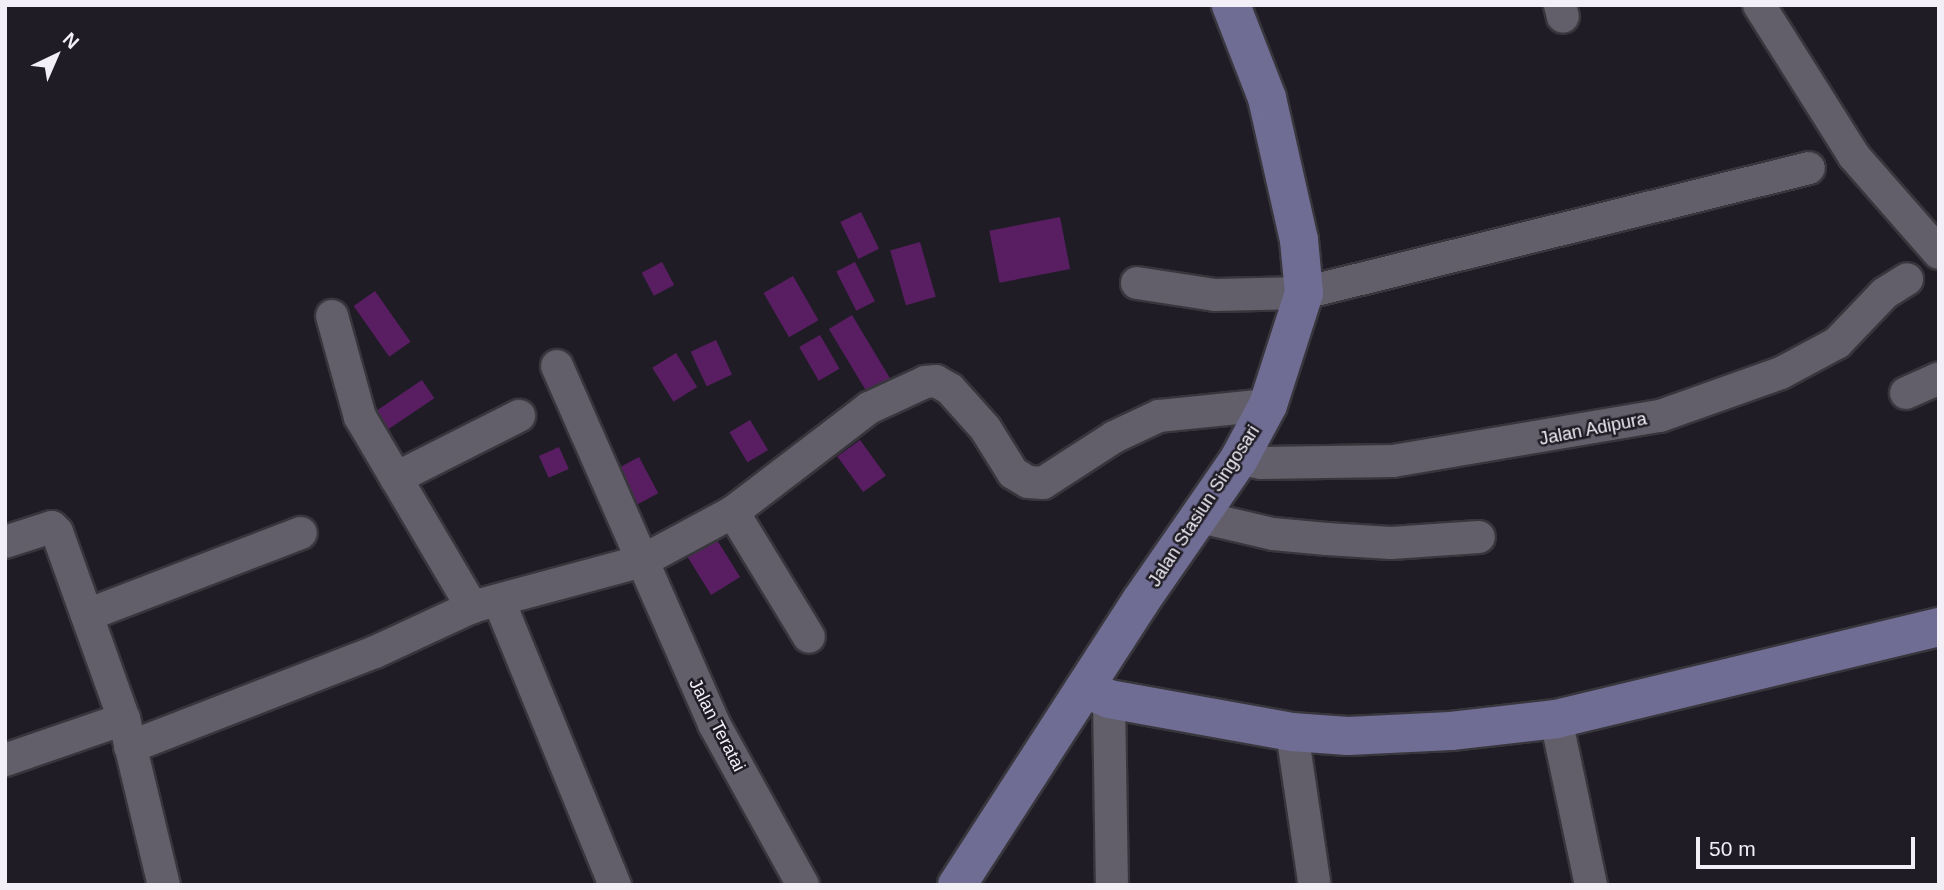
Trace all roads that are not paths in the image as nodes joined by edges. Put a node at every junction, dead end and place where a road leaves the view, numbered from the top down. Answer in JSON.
{"nodes":[{"id":1,"x":1231,"y":5,"type":"edge"},
{"id":2,"x":1759,"y":5,"type":"edge"},
{"id":3,"x":1809,"y":168,"type":"dead end"},
{"id":4,"x":1939,"y":253,"type":"edge"},
{"id":5,"x":1908,"y":279,"type":"dead end"},
{"id":6,"x":1137,"y":283,"type":"dead end"},
{"id":7,"x":1304,"y":293,"type":"junction"},
{"id":8,"x":332,"y":316,"type":"dead end"},
{"id":9,"x":557,"y":366,"type":"dead end"},
{"id":10,"x":1939,"y":378,"type":"edge"},
{"id":11,"x":1906,"y":393,"type":"dead end"},
{"id":12,"x":1268,"y":405,"type":"junction"},
{"id":13,"x":519,"y":416,"type":"dead end"},
{"id":14,"x":1239,"y":459,"type":"junction"},
{"id":15,"x":396,"y":478,"type":"junction"},
{"id":16,"x":733,"y":512,"type":"junction"},
{"id":17,"x":1200,"y":517,"type":"junction"},
{"id":18,"x":301,"y":533,"type":"dead end"},
{"id":19,"x":1479,"y":537,"type":"dead end"},
{"id":20,"x":5,"y":542,"type":"edge"},
{"id":21,"x":642,"y":561,"type":"junction"},
{"id":22,"x":485,"y":604,"type":"junction"},
{"id":23,"x":87,"y":615,"type":"junction"},
{"id":24,"x":1939,"y":627,"type":"edge"},
{"id":25,"x":809,"y":637,"type":"dead end"},
{"id":26,"x":1098,"y":694,"type":"junction"},
{"id":27,"x":1556,"y":719,"type":"junction"},
{"id":28,"x":1292,"y":732,"type":"junction"},
{"id":29,"x":127,"y":733,"type":"junction"},
{"id":30,"x":5,"y":760,"type":"edge"},
{"id":31,"x":1314,"y":881,"type":"dead end"},
{"id":32,"x":164,"y":885,"type":"edge"},
{"id":33,"x":615,"y":885,"type":"edge"},
{"id":34,"x":803,"y":885,"type":"edge"},
{"id":35,"x":957,"y":885,"type":"edge"},
{"id":36,"x":1112,"y":885,"type":"edge"},
{"id":37,"x":1591,"y":885,"type":"edge"}],
"edges":[{"from":1,"to":7,"type":"street","name":"Jalan Stasiun Singosari"},
{"from":2,"to":4,"type":"street"},
{"from":3,"to":7,"type":"street"},
{"from":5,"to":14,"type":"street","name":"Jalan Adipura"},
{"from":6,"to":7,"type":"street"},
{"from":7,"to":12,"type":"street","name":"Jalan Stasiun Singosari"},
{"from":8,"to":15,"type":"street"},
{"from":9,"to":21,"type":"street","name":"Jalan Teratai"},
{"from":10,"to":11,"type":"street"},
{"from":12,"to":14,"type":"street","name":"Jalan Stasiun Singosari"},
{"from":12,"to":16,"type":"street"},
{"from":13,"to":15,"type":"street"},
{"from":14,"to":17,"type":"street","name":"Jalan Stasiun Singosari"},
{"from":15,"to":22,"type":"street"},
{"from":16,"to":21,"type":"street"},
{"from":16,"to":25,"type":"street"},
{"from":17,"to":19,"type":"street"},
{"from":17,"to":26,"type":"street","name":"Jalan Stasiun Singosari"},
{"from":18,"to":23,"type":"street"},
{"from":20,"to":23,"type":"street"},
{"from":21,"to":22,"type":"street"},
{"from":21,"to":34,"type":"street","name":"Jalan Teratai"},
{"from":22,"to":29,"type":"street"},
{"from":22,"to":33,"type":"street"},
{"from":23,"to":29,"type":"street"},
{"from":24,"to":27,"type":"street"},
{"from":26,"to":28,"type":"street"},
{"from":26,"to":35,"type":"street","name":"Jalan Stasiun Singosari"},
{"from":26,"to":36,"type":"street"},
{"from":27,"to":28,"type":"street"},
{"from":27,"to":37,"type":"street"},
{"from":28,"to":31,"type":"street"},
{"from":29,"to":30,"type":"street"},
{"from":29,"to":32,"type":"street"}]}
